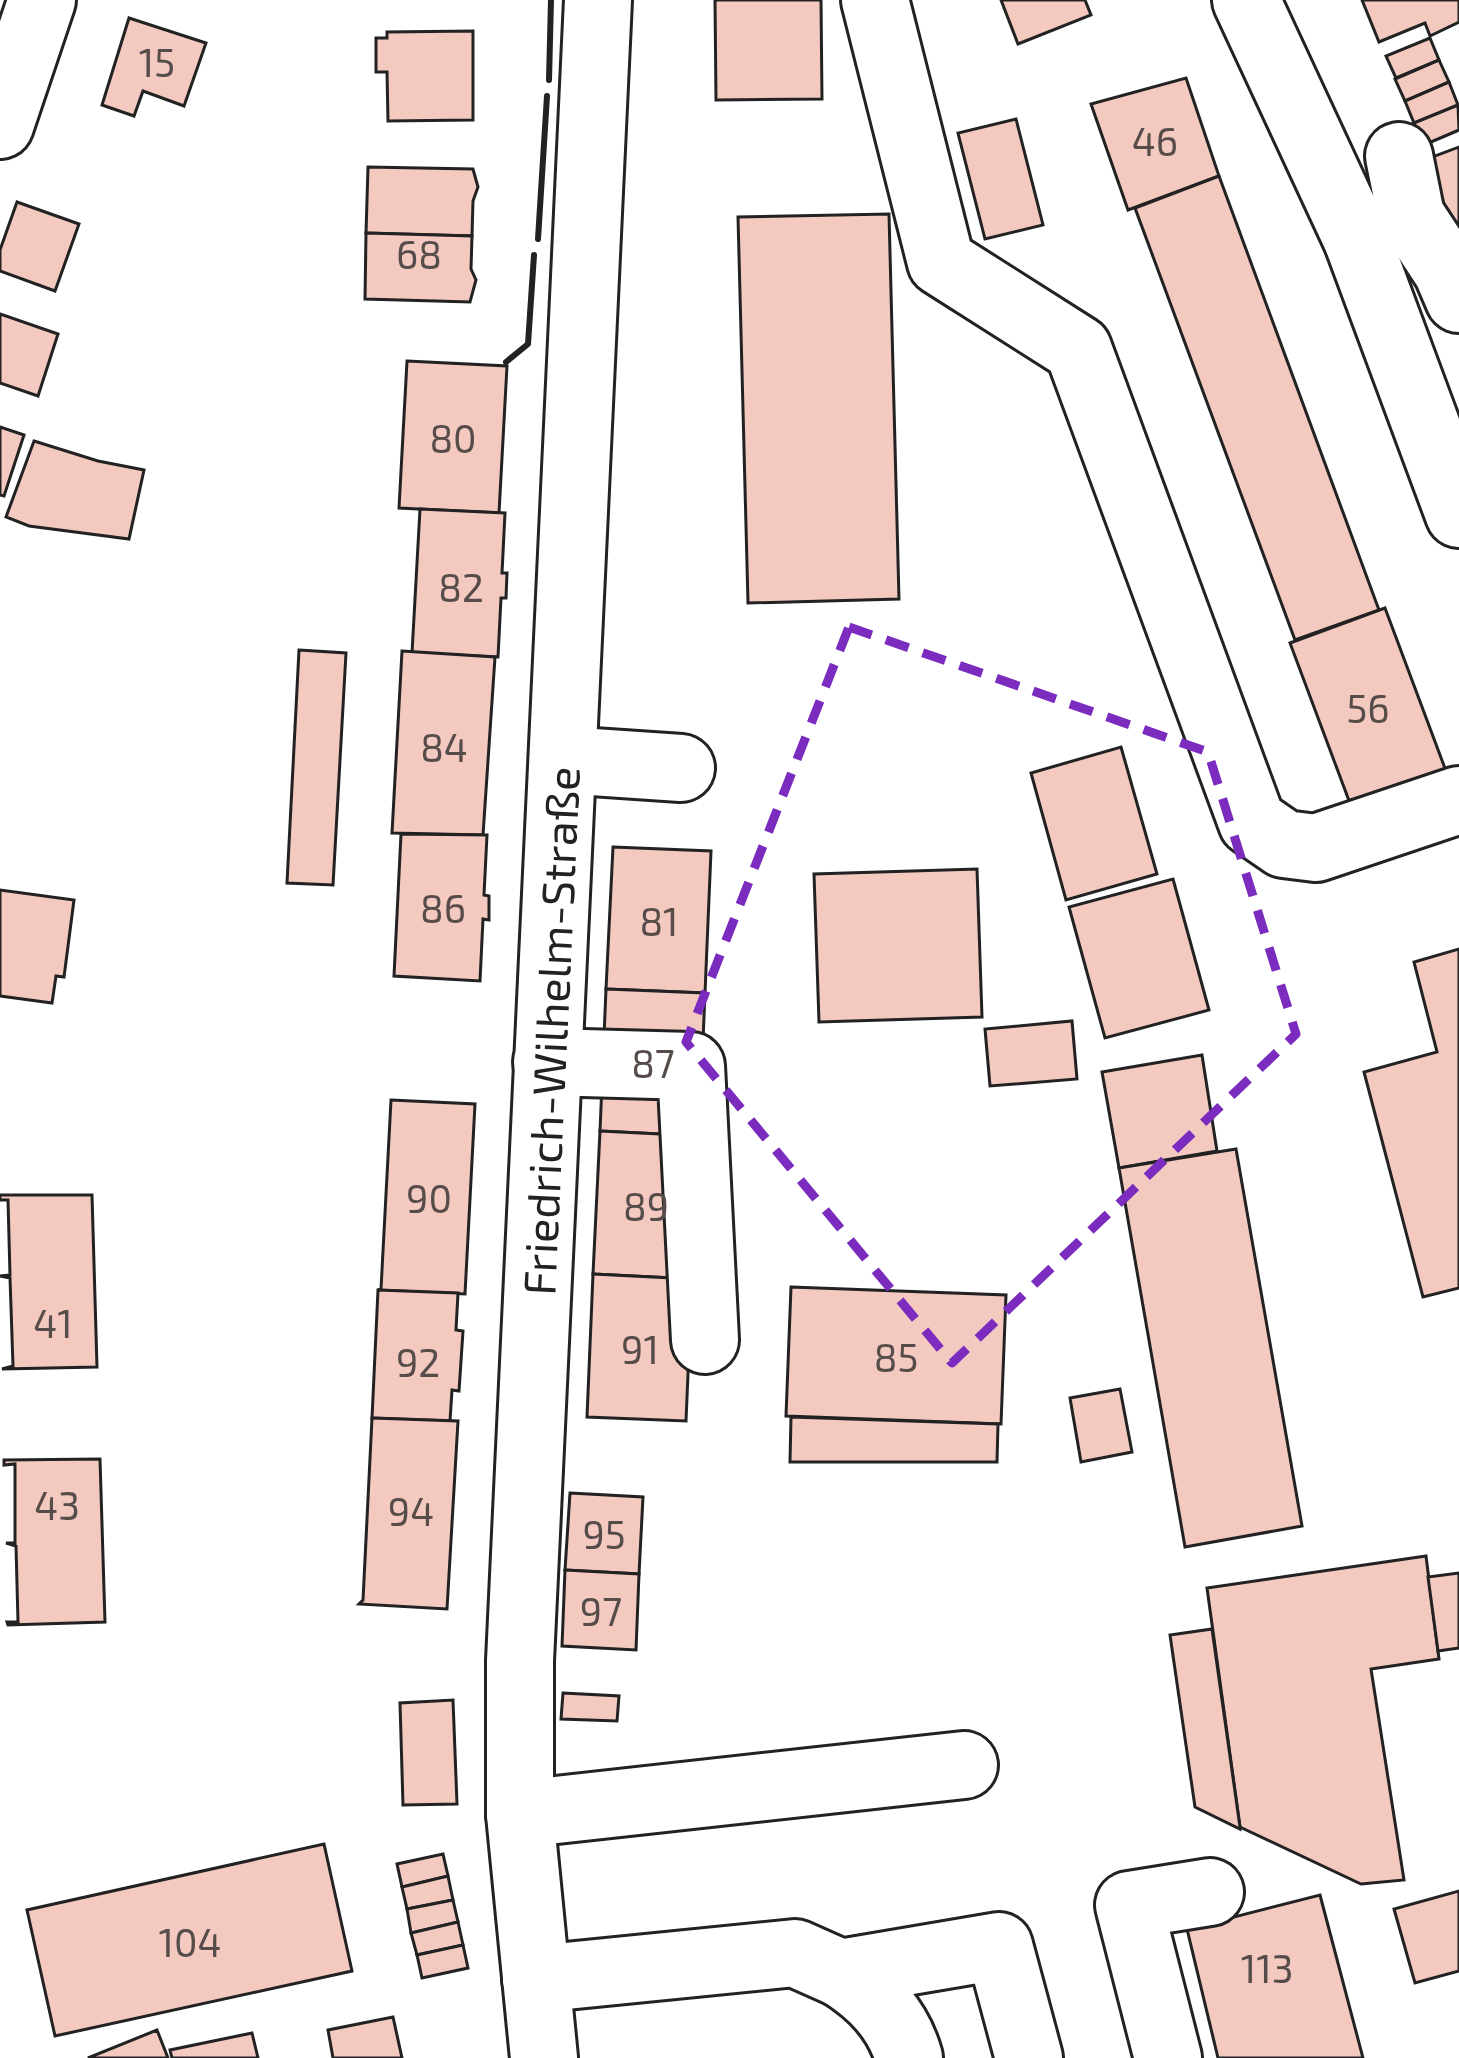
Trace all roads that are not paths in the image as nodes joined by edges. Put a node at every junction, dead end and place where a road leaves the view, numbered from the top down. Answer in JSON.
{"nodes":[{"id":1,"x":42,"y":0,"type":"edge"},
{"id":2,"x":598,"y":0,"type":"edge"},
{"id":3,"x":875,"y":0,"type":"edge"},
{"id":4,"x":1246,"y":0,"type":"edge"},
{"id":5,"x":0,"y":125,"type":"edge"},
{"id":6,"x":1389,"y":204,"type":"junction"},
{"id":7,"x":1459,"y":299,"type":"edge"},
{"id":8,"x":1459,"y":514,"type":"edge"},
{"id":9,"x":563,"y":760,"type":"junction"},
{"id":10,"x":681,"y":768,"type":"dead end"},
{"id":11,"x":1459,"y":800,"type":"edge"},
{"id":12,"x":547,"y":1062,"type":"junction"},
{"id":13,"x":705,"y":1340,"type":"dead end"},
{"id":14,"x":964,"y":1765,"type":"dead end"},
{"id":15,"x":520,"y":1814,"type":"junction"},
{"id":16,"x":1210,"y":1892,"type":"dead end"},
{"id":17,"x":840,"y":1973,"type":"junction"},
{"id":18,"x":536,"y":1979,"type":"junction"},
{"id":19,"x":544,"y":2058,"type":"edge"},
{"id":20,"x":909,"y":2058,"type":"edge"},
{"id":21,"x":1029,"y":2058,"type":"edge"},
{"id":22,"x":1168,"y":2058,"type":"edge"}],
"edges":[{"from":1,"to":5,"type":"street"},
{"from":2,"to":9,"type":"street","name":"Friedrich-Wilhelm-Straße"},
{"from":3,"to":11,"type":"street"},
{"from":4,"to":6,"type":"street"},
{"from":6,"to":7,"type":"street"},
{"from":6,"to":8,"type":"street"},
{"from":9,"to":10,"type":"street"},
{"from":9,"to":12,"type":"street","name":"Friedrich-Wilhelm-Straße"},
{"from":12,"to":13,"type":"street"},
{"from":12,"to":15,"type":"street","name":"Friedrich-Wilhelm-Straße"},
{"from":14,"to":15,"type":"street"},
{"from":15,"to":18,"type":"street","name":"Friedrich-Wilhelm-Straße"},
{"from":16,"to":22,"type":"street"},
{"from":17,"to":18,"type":"street"},
{"from":17,"to":20,"type":"street"},
{"from":17,"to":21,"type":"street"},
{"from":18,"to":19,"type":"street","name":"Friedrich-Wilhelm-Straße"}]}
